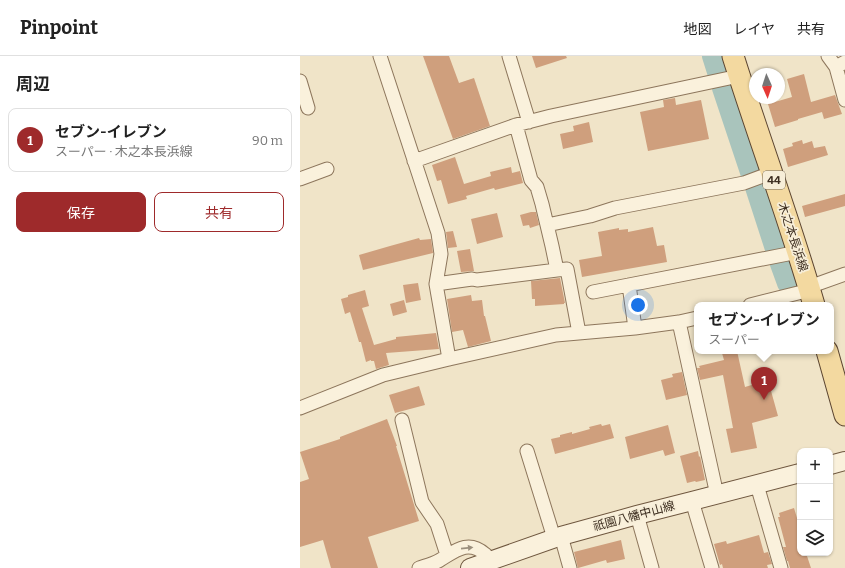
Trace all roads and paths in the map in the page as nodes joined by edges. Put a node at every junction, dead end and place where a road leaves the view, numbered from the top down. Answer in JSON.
{"nodes":[{"id":1,"x":380,"y":56,"type":"edge"},
{"id":2,"x":509,"y":56,"type":"edge"},
{"id":3,"x":732,"y":56,"type":"edge"},
{"id":4,"x":828,"y":56,"type":"edge"},
{"id":5,"x":840,"y":65,"type":"edge"},
{"id":6,"x":739,"y":76,"type":"junction"},
{"id":7,"x":300,"y":81,"type":"edge"},
{"id":8,"x":845,"y":100,"type":"edge"},
{"id":9,"x":308,"y":108,"type":"dead end"},
{"id":10,"x":523,"y":124,"type":"junction"},
{"id":11,"x":414,"y":161,"type":"junction"},
{"id":12,"x":327,"y":169,"type":"dead end"},
{"id":13,"x":771,"y":173,"type":"junction"},
{"id":14,"x":301,"y":175,"type":"edge"},
{"id":15,"x":547,"y":225,"type":"junction"},
{"id":16,"x":798,"y":252,"type":"junction"},
{"id":17,"x":557,"y":270,"type":"junction"},
{"id":18,"x":845,"y":274,"type":"edge"},
{"id":19,"x":436,"y":284,"type":"junction"},
{"id":20,"x":629,"y":285,"type":"junction"},
{"id":21,"x":593,"y":292,"type":"dead end"},
{"id":22,"x":811,"y":294,"type":"edge"},
{"id":23,"x":767,"y":302,"type":"edge"},
{"id":24,"x":694,"y":319,"type":"edge"},
{"id":25,"x":679,"y":322,"type":"junction"},
{"id":26,"x":634,"y":328,"type":"junction"},
{"id":27,"x":580,"y":333,"type":"junction"},
{"id":28,"x":828,"y":354,"type":"edge"},
{"id":29,"x":449,"y":358,"type":"junction"},
{"id":30,"x":300,"y":408,"type":"edge"},
{"id":31,"x":845,"y":415,"type":"edge"},
{"id":32,"x":402,"y":420,"type":"dead end"},
{"id":33,"x":528,"y":451,"type":"dead end"},
{"id":34,"x":845,"y":461,"type":"edge"},
{"id":35,"x":833,"y":464,"type":"edge"},
{"id":36,"x":797,"y":474,"type":"edge"},
{"id":37,"x":757,"y":485,"type":"junction"},
{"id":38,"x":717,"y":495,"type":"junction"},
{"id":39,"x":692,"y":501,"type":"junction"},
{"id":40,"x":637,"y":515,"type":"junction"},
{"id":41,"x":558,"y":537,"type":"junction"},
{"id":42,"x":447,"y":555,"type":"junction"},
{"id":43,"x":490,"y":565,"type":"edge"},
{"id":44,"x":419,"y":568,"type":"edge"},
{"id":45,"x":470,"y":568,"type":"edge"},
{"id":46,"x":570,"y":568,"type":"edge"},
{"id":47,"x":652,"y":568,"type":"edge"},
{"id":48,"x":712,"y":568,"type":"edge"},
{"id":49,"x":781,"y":568,"type":"edge"}],
"edges":[{"from":1,"to":11,"type":"street"},
{"from":2,"to":10,"type":"street"},
{"from":3,"to":6,"type":"main road","name":"木之本長浜線","number":"44"},
{"from":4,"to":5,"type":"street"},
{"from":5,"to":8,"type":"street"},
{"from":6,"to":10,"type":"street"},
{"from":6,"to":13,"type":"main road","name":"木之本長浜線","number":"44"},
{"from":7,"to":9,"type":"street"},
{"from":10,"to":11,"type":"street"},
{"from":10,"to":15,"type":"street"},
{"from":11,"to":19,"type":"street"},
{"from":12,"to":14,"type":"street"},
{"from":13,"to":15,"type":"street"},
{"from":13,"to":16,"type":"main road","name":"木之本長浜線","number":"44"},
{"from":15,"to":17,"type":"street"},
{"from":16,"to":20,"type":"street"},
{"from":16,"to":22,"type":"main road","name":"木之本長浜線","number":"44"},
{"from":17,"to":19,"type":"street"},
{"from":17,"to":27,"type":"street"},
{"from":18,"to":22,"type":"street"},
{"from":19,"to":29,"type":"street"},
{"from":20,"to":21,"type":"street"},
{"from":20,"to":26,"type":"street"},
{"from":22,"to":23,"type":"street"},
{"from":24,"to":25,"type":"street"},
{"from":25,"to":26,"type":"street"},
{"from":25,"to":38,"type":"street"},
{"from":26,"to":27,"type":"street"},
{"from":27,"to":29,"type":"street"},
{"from":28,"to":31,"type":"main road"},
{"from":29,"to":30,"type":"street"},
{"from":32,"to":42,"type":"street"},
{"from":33,"to":41,"type":"street"},
{"from":34,"to":35,"type":"main road"},
{"from":36,"to":37,"type":"main road","name":"祇園八幡中山線"},
{"from":37,"to":38,"type":"main road","name":"祇園八幡中山線"},
{"from":37,"to":49,"type":"street"},
{"from":38,"to":39,"type":"main road","name":"祇園八幡中山線"},
{"from":39,"to":40,"type":"main road","name":"祇園八幡中山線"},
{"from":39,"to":48,"type":"street"},
{"from":40,"to":41,"type":"main road","name":"祇園八幡中山線"},
{"from":40,"to":47,"type":"street"},
{"from":41,"to":43,"type":"main road","name":"祇園八幡中山線"},
{"from":41,"to":46,"type":"street"},
{"from":42,"to":43,"type":"street","one_way":true},
{"from":42,"to":44,"type":"street"},
{"from":43,"to":45,"type":"main road","name":"祇園八幡中山線"}]}
